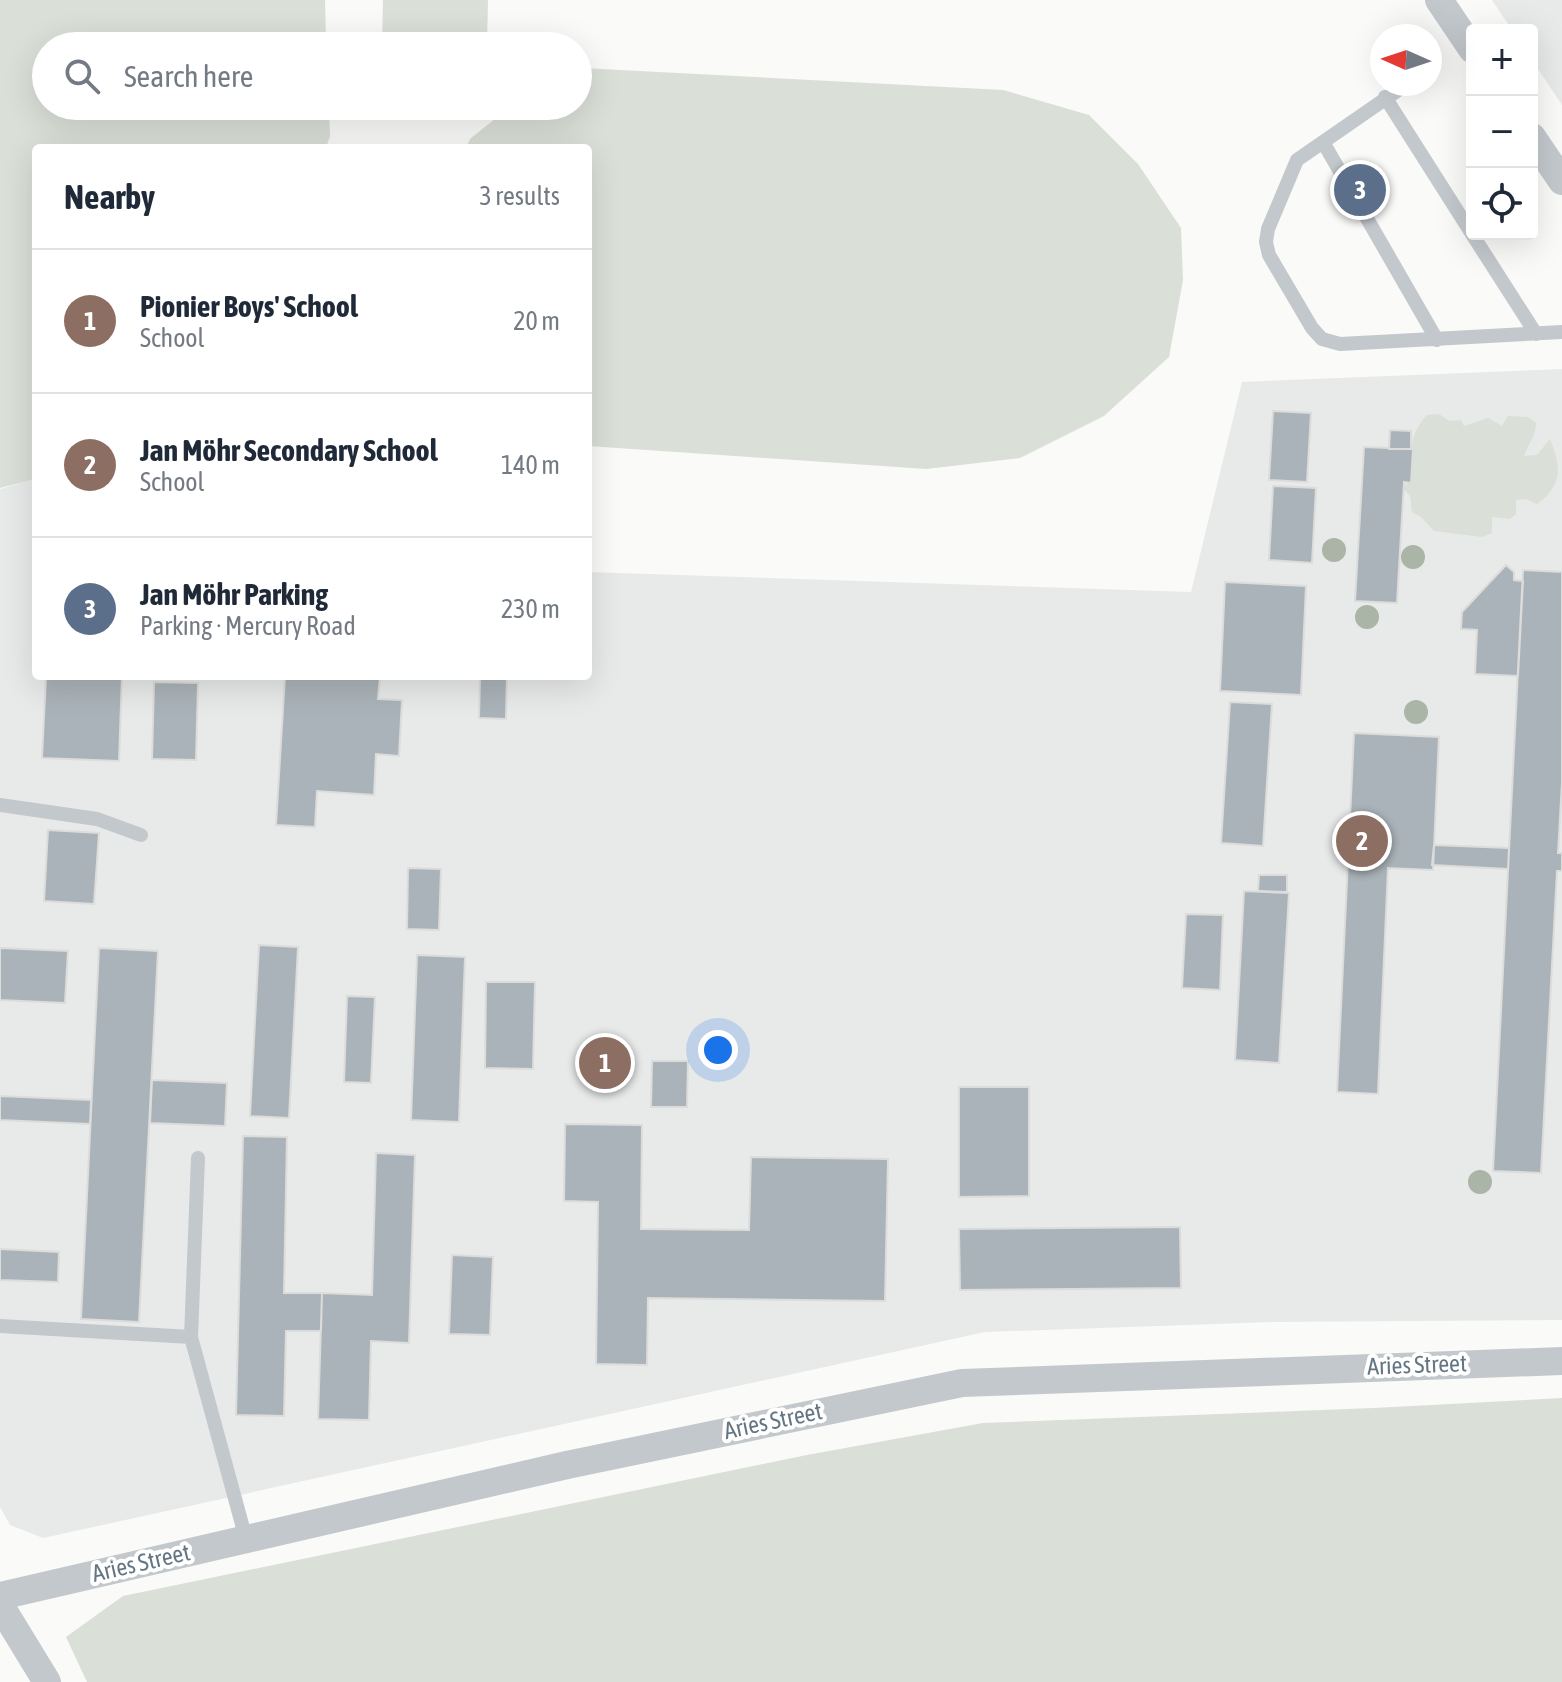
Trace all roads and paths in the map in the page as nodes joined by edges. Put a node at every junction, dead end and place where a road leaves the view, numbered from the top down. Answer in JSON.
{"nodes":[{"id":1,"x":1439,"y":0,"type":"edge"},
{"id":2,"x":1466,"y":40,"type":"edge"},
{"id":3,"x":1385,"y":97,"type":"joint"},
{"id":4,"x":1323,"y":142,"type":"junction"},
{"id":5,"x":1538,"y":146,"type":"edge"},
{"id":6,"x":1562,"y":181,"type":"edge"},
{"id":7,"x":1466,"y":225,"type":"edge"},
{"id":8,"x":1476,"y":240,"type":"edge"},
{"id":9,"x":1562,"y":332,"type":"edge"},
{"id":10,"x":1536,"y":334,"type":"junction"},
{"id":11,"x":1437,"y":340,"type":"junction"},
{"id":12,"x":0,"y":805,"type":"edge"},
{"id":13,"x":141,"y":835,"type":"dead end"},
{"id":14,"x":198,"y":1158,"type":"dead end"},
{"id":15,"x":0,"y":1326,"type":"edge"},
{"id":16,"x":191,"y":1337,"type":"junction"},
{"id":17,"x":1562,"y":1361,"type":"edge"},
{"id":18,"x":246,"y":1539,"type":"junction"},
{"id":19,"x":0,"y":1596,"type":"edge"},
{"id":20,"x":0,"y":1605,"type":"edge"},
{"id":21,"x":47,"y":1682,"type":"edge"}],
"edges":[{"from":1,"to":2,"type":"street"},
{"from":3,"to":4,"type":"lane"},
{"from":3,"to":7,"type":"lane"},
{"from":4,"to":11,"type":"lane"},
{"from":4,"to":11,"type":"lane"},
{"from":5,"to":6,"type":"street"},
{"from":8,"to":10,"type":"lane"},
{"from":9,"to":10,"type":"lane"},
{"from":10,"to":11,"type":"lane"},
{"from":12,"to":13,"type":"lane"},
{"from":14,"to":16,"type":"lane"},
{"from":15,"to":16,"type":"lane"},
{"from":16,"to":18,"type":"lane"},
{"from":17,"to":18,"type":"street","name":"Aries Street"},
{"from":18,"to":19,"type":"street","name":"Aries Street"},
{"from":20,"to":21,"type":"street"}]}
